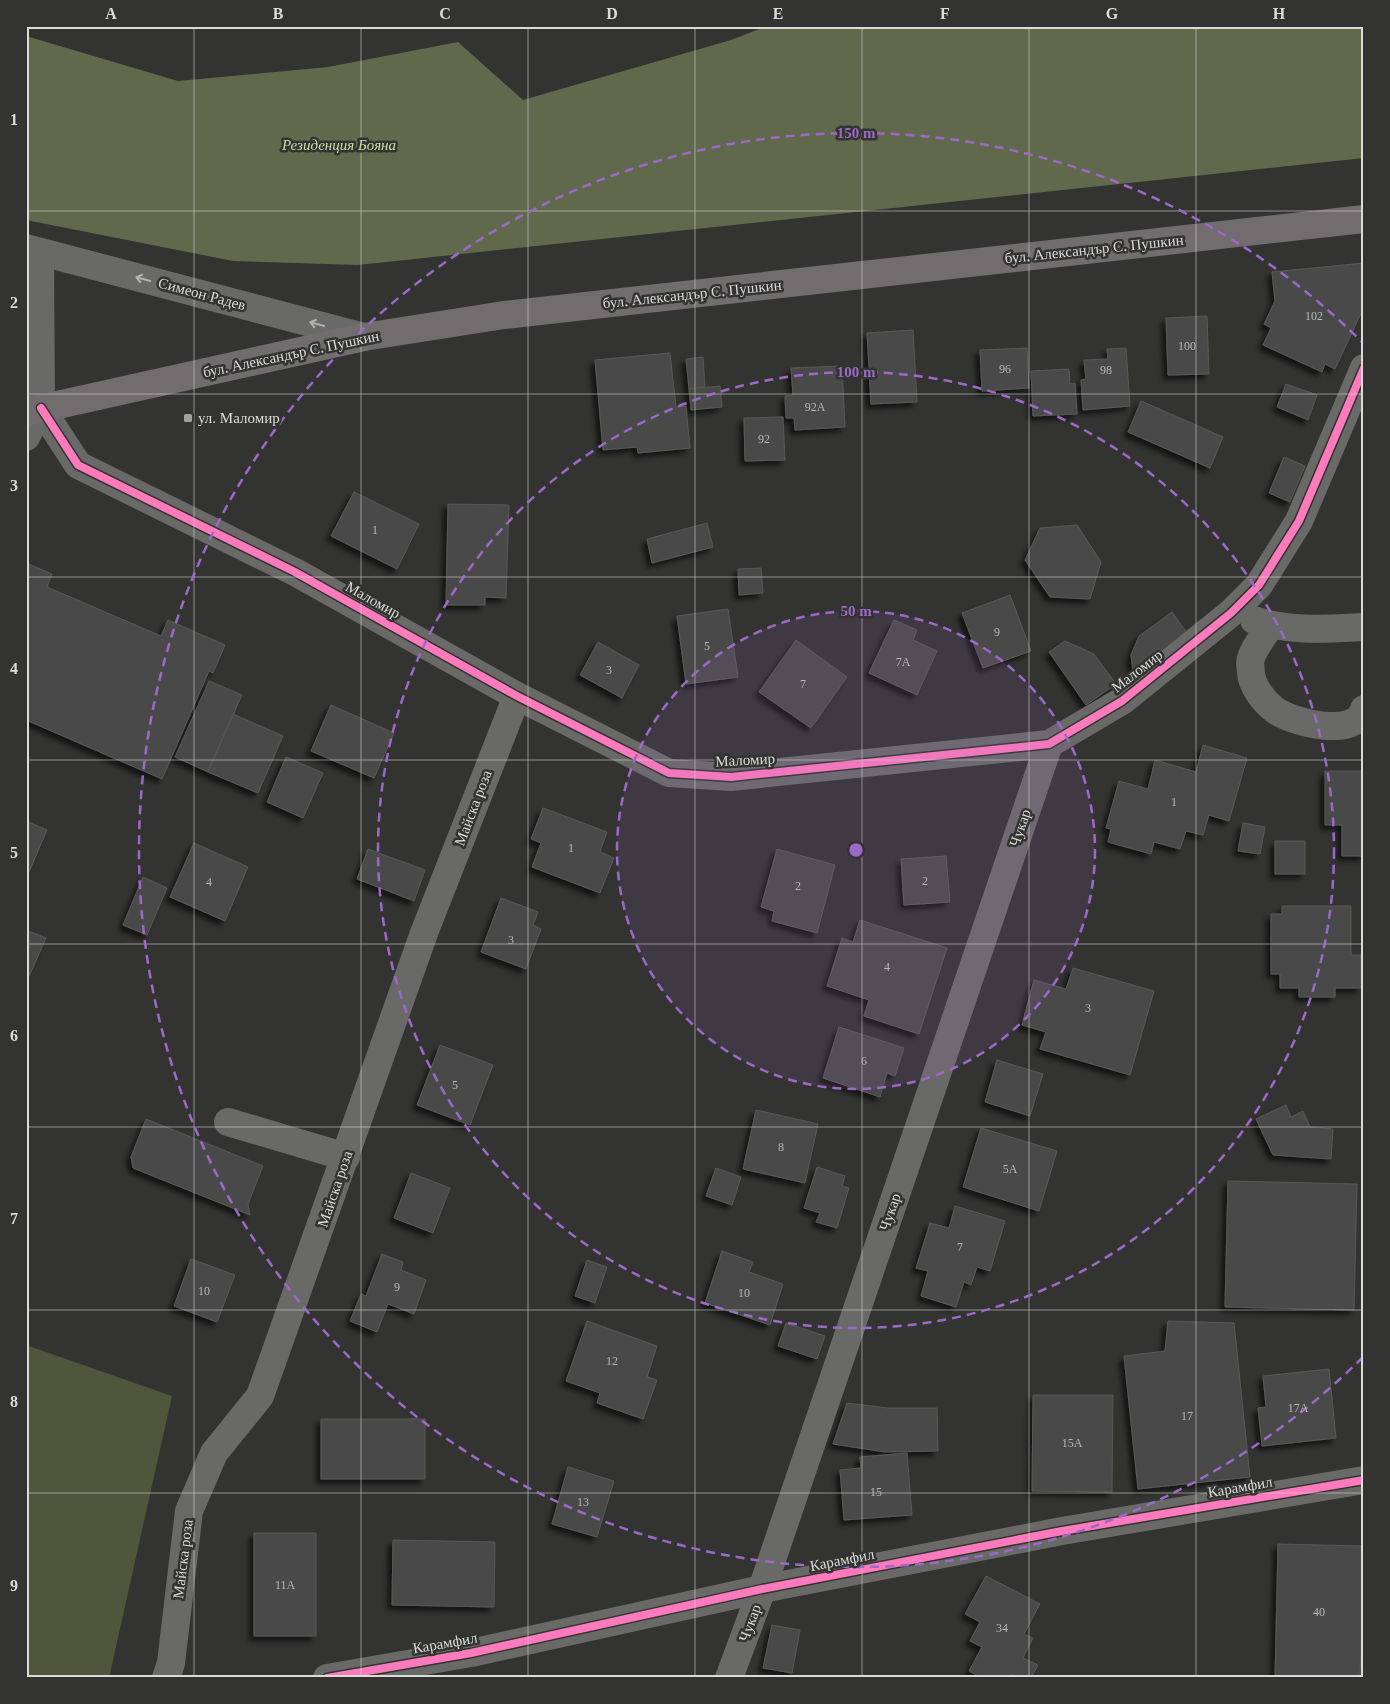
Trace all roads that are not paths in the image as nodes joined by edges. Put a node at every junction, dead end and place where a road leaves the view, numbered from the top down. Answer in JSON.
{"nodes":[{"id":1,"x":1364,"y":219,"type":"edge"},
{"id":2,"x":33,"y":250,"type":"edge"},
{"id":3,"x":364,"y":337,"type":"junction"},
{"id":4,"x":1364,"y":368,"type":"edge"},
{"id":5,"x":34,"y":410,"type":"edge"},
{"id":6,"x":26,"y":437,"type":"edge"},
{"id":7,"x":1231,"y":613,"type":"junction"},
{"id":8,"x":1271,"y":625,"type":"junction"},
{"id":9,"x":1364,"y":627,"type":"edge"},
{"id":10,"x":517,"y":696,"type":"junction"},
{"id":11,"x":1364,"y":709,"type":"edge"},
{"id":12,"x":1049,"y":744,"type":"junction"},
{"id":13,"x":228,"y":1122,"type":"dead end"},
{"id":14,"x":346,"y":1156,"type":"junction"},
{"id":15,"x":1364,"y":1480,"type":"edge"},
{"id":16,"x":762,"y":1589,"type":"junction"},
{"id":17,"x":166,"y":1678,"type":"edge"},
{"id":18,"x":327,"y":1678,"type":"edge"},
{"id":19,"x":729,"y":1678,"type":"edge"}],
"edges":[{"from":1,"to":3,"type":"main road","name":"бул. Александър С. Пушкин"},
{"from":3,"to":2,"type":"street","name":"Симеон Радев","one_way":true},
{"from":2,"to":5,"type":"street","name":"Симеон Радев"},
{"from":3,"to":5,"type":"main road","name":"бул. Александър С. Пушкин"},
{"from":4,"to":7,"type":"street","name":"Маломир"},
{"from":5,"to":6,"type":"street"},
{"from":5,"to":10,"type":"street","name":"Маломир"},
{"from":7,"to":8,"type":"street"},
{"from":7,"to":12,"type":"street","name":"Маломир"},
{"from":8,"to":9,"type":"street"},
{"from":8,"to":11,"type":"street"},
{"from":10,"to":12,"type":"street","name":"Маломир"},
{"from":10,"to":14,"type":"street","name":"Майска роза"},
{"from":12,"to":16,"type":"street","name":"Чукар"},
{"from":13,"to":14,"type":"street"},
{"from":14,"to":17,"type":"street","name":"Майска роза"},
{"from":15,"to":16,"type":"street","name":"Карамфил"},
{"from":16,"to":18,"type":"street","name":"Карамфил"},
{"from":16,"to":19,"type":"street","name":"Чукар"}]}
